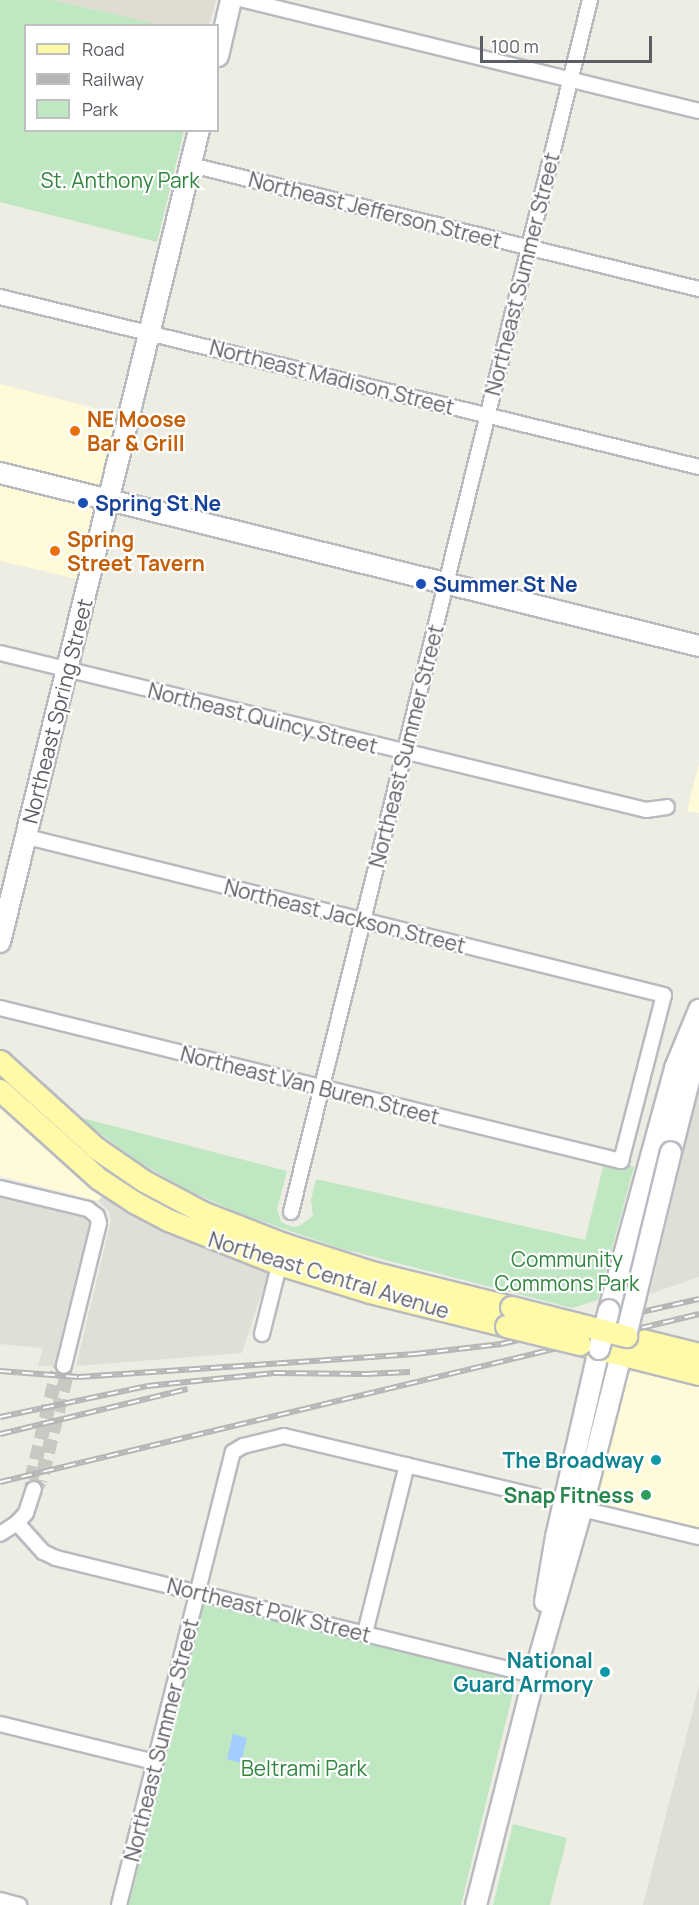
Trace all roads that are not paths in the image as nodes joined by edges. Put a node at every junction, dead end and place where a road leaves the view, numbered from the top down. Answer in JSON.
{"nodes":[{"id":1,"x":231,"y":0,"type":"edge"},
{"id":2,"x":244,"y":0,"type":"edge"},
{"id":3,"x":590,"y":0,"type":"edge"},
{"id":4,"x":219,"y":52,"type":"edge"},
{"id":5,"x":570,"y":78,"type":"junction"},
{"id":6,"x":699,"y":111,"type":"edge"},
{"id":7,"x":198,"y":132,"type":"edge"},
{"id":8,"x":190,"y":165,"type":"junction"},
{"id":9,"x":529,"y":247,"type":"junction"},
{"id":10,"x":699,"y":289,"type":"edge"},
{"id":11,"x":0,"y":297,"type":"edge"},
{"id":12,"x":149,"y":332,"type":"junction"},
{"id":13,"x":488,"y":415,"type":"junction"},
{"id":14,"x":699,"y":467,"type":"edge"},
{"id":15,"x":0,"y":473,"type":"edge"},
{"id":16,"x":109,"y":500,"type":"junction"},
{"id":17,"x":446,"y":584,"type":"junction"},
{"id":18,"x":699,"y":646,"type":"edge"},
{"id":19,"x":0,"y":653,"type":"edge"},
{"id":20,"x":68,"y":670,"type":"junction"},
{"id":21,"x":405,"y":753,"type":"junction"},
{"id":22,"x":667,"y":807,"type":"dead end"},
{"id":23,"x":27,"y":837,"type":"junction"},
{"id":24,"x":363,"y":920,"type":"junction"},
{"id":25,"x":0,"y":942,"type":"edge"},
{"id":26,"x":0,"y":1008,"type":"edge"},
{"id":27,"x":699,"y":1011,"type":"edge"},
{"id":28,"x":0,"y":1061,"type":"edge"},
{"id":29,"x":322,"y":1088,"type":"junction"},
{"id":30,"x":0,"y":1090,"type":"edge"},
{"id":31,"x":0,"y":1099,"type":"edge"},
{"id":32,"x":25,"y":1113,"type":"junction"},
{"id":33,"x":661,"y":1150,"type":"junction"},
{"id":34,"x":621,"y":1161,"type":"joint"},
{"id":35,"x":0,"y":1188,"type":"edge"},
{"id":36,"x":291,"y":1212,"type":"dead end"},
{"id":37,"x":282,"y":1254,"type":"junction"},
{"id":38,"x":262,"y":1334,"type":"dead end"},
{"id":39,"x":602,"y":1340,"type":"junction"},
{"id":40,"x":623,"y":1345,"type":"junction"},
{"id":41,"x":699,"y":1354,"type":"edge"},
{"id":42,"x":64,"y":1366,"type":"tunnel mouth"},
{"id":43,"x":699,"y":1374,"type":"edge"},
{"id":44,"x":407,"y":1465,"type":"junction"},
{"id":45,"x":34,"y":1489,"type":"dead end"},
{"id":46,"x":535,"y":1496,"type":"dead end"},
{"id":47,"x":582,"y":1509,"type":"junction"},
{"id":48,"x":17,"y":1523,"type":"junction"},
{"id":49,"x":0,"y":1534,"type":"edge"},
{"id":50,"x":699,"y":1537,"type":"edge"},
{"id":51,"x":197,"y":1592,"type":"junction"},
{"id":52,"x":365,"y":1633,"type":"junction"},
{"id":53,"x":536,"y":1668,"type":"junction"},
{"id":54,"x":0,"y":1724,"type":"edge"},
{"id":55,"x":155,"y":1762,"type":"junction"},
{"id":56,"x":0,"y":1900,"type":"edge"},
{"id":57,"x":20,"y":1905,"type":"edge"},
{"id":58,"x":119,"y":1905,"type":"edge"},
{"id":59,"x":476,"y":1905,"type":"edge"}],
"edges":[{"from":1,"to":4,"type":"street"},
{"from":2,"to":5,"type":"street"},
{"from":3,"to":5,"type":"street","name":"Northeast Summer Street"},
{"from":5,"to":6,"type":"street"},
{"from":5,"to":9,"type":"street","name":"Northeast Summer Street"},
{"from":7,"to":8,"type":"street","name":"Northeast Spring Street"},
{"from":8,"to":9,"type":"street","name":"Northeast Jefferson Street"},
{"from":8,"to":12,"type":"street","name":"Northeast Spring Street"},
{"from":9,"to":10,"type":"street","name":"Northeast Jefferson Street"},
{"from":9,"to":13,"type":"street","name":"Northeast Summer Street"},
{"from":11,"to":12,"type":"street","name":"Northeast Madison Street"},
{"from":12,"to":13,"type":"street","name":"Northeast Madison Street"},
{"from":12,"to":16,"type":"street","name":"Northeast Spring Street"},
{"from":13,"to":14,"type":"street","name":"Northeast Madison Street"},
{"from":13,"to":17,"type":"street","name":"Northeast Summer Street"},
{"from":15,"to":16,"type":"street"},
{"from":16,"to":17,"type":"street"},
{"from":16,"to":20,"type":"street","name":"Northeast Spring Street"},
{"from":17,"to":18,"type":"street"},
{"from":17,"to":21,"type":"street","name":"Northeast Summer Street"},
{"from":19,"to":20,"type":"street","name":"Northeast Quincy Street"},
{"from":20,"to":21,"type":"street","name":"Northeast Quincy Street"},
{"from":20,"to":23,"type":"street","name":"Northeast Spring Street"},
{"from":21,"to":22,"type":"street","name":"Northeast Quincy Street"},
{"from":21,"to":24,"type":"street","name":"Northeast Summer Street"},
{"from":23,"to":24,"type":"street","name":"Northeast Jackson Street"},
{"from":23,"to":25,"type":"street","name":"Northeast Spring Street"},
{"from":24,"to":29,"type":"street","name":"Northeast Summer Street"},
{"from":24,"to":34,"type":"street","name":"Northeast Jackson Street"},
{"from":26,"to":29,"type":"street","name":"Northeast Van Buren Street"},
{"from":27,"to":33,"type":"street"},
{"from":28,"to":37,"type":"main road","name":"Northeast Central Avenue"},
{"from":29,"to":34,"type":"street","name":"Northeast Van Buren Street"},
{"from":29,"to":36,"type":"street","name":"Northeast Summer Street"},
{"from":30,"to":32,"type":"main road","name":"Northeast Central Avenue"},
{"from":31,"to":32,"type":"main road"},
{"from":32,"to":37,"type":"main road","name":"Northeast Central Avenue"},
{"from":33,"to":39,"type":"street","bridge":true},
{"from":33,"to":40,"type":"street","bridge":true},
{"from":35,"to":42,"type":"street"},
{"from":37,"to":38,"type":"street"},
{"from":37,"to":39,"type":"main road","name":"Northeast Central Avenue","bridge":true},
{"from":39,"to":40,"type":"main road","name":"Northeast Central Avenue","bridge":true},
{"from":39,"to":53,"type":"street"},
{"from":40,"to":41,"type":"main road","name":"Northeast Central Avenue"},
{"from":40,"to":43,"type":"main road","name":"Northeast Central Avenue"},
{"from":40,"to":47,"type":"street"},
{"from":44,"to":46,"type":"street"},
{"from":44,"to":51,"type":"street","name":"Northeast Summer Street"},
{"from":44,"to":52,"type":"street"},
{"from":45,"to":48,"type":"street"},
{"from":47,"to":50,"type":"street"},
{"from":47,"to":53,"type":"street"},
{"from":48,"to":49,"type":"street"},
{"from":48,"to":51,"type":"street","name":"Northeast Polk Street"},
{"from":51,"to":52,"type":"street","name":"Northeast Polk Street"},
{"from":51,"to":55,"type":"street","name":"Northeast Summer Street"},
{"from":52,"to":53,"type":"street","name":"Northeast Polk Street"},
{"from":53,"to":59,"type":"street"},
{"from":54,"to":55,"type":"street"},
{"from":55,"to":58,"type":"street","name":"Northeast Summer Street"},
{"from":56,"to":57,"type":"street"}]}
